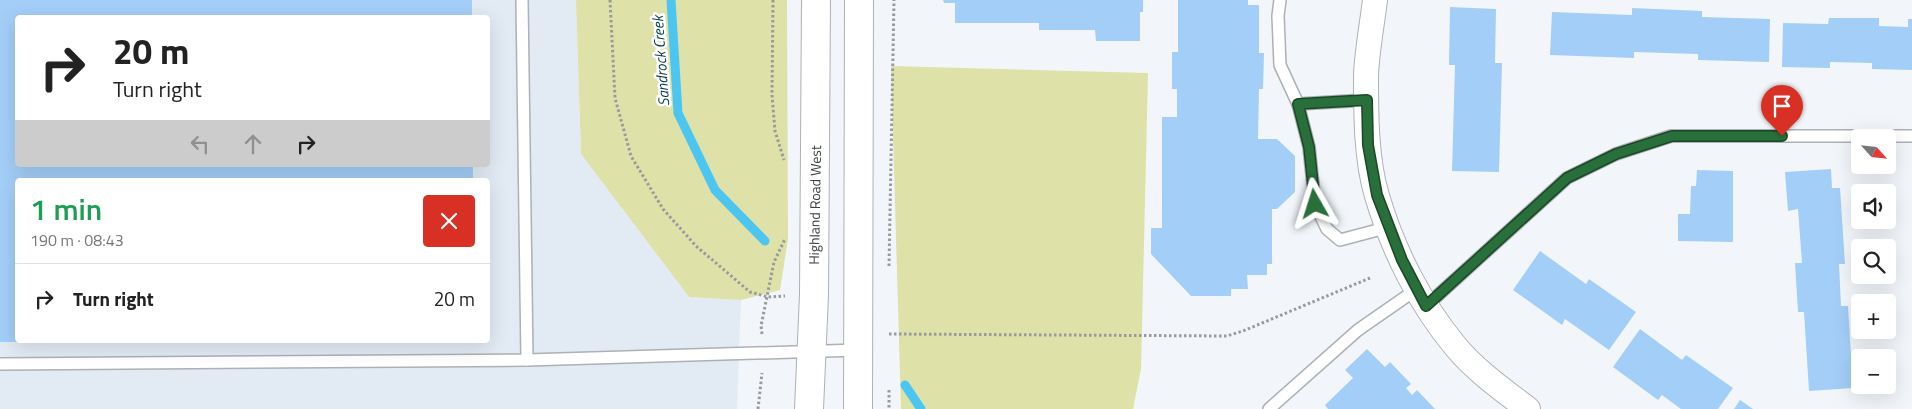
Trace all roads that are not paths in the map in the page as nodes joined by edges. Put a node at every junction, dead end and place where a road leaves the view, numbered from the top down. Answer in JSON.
{"nodes":[{"id":1,"x":522,"y":0,"type":"edge"},
{"id":2,"x":816,"y":0,"type":"edge"},
{"id":3,"x":859,"y":0,"type":"edge"},
{"id":4,"x":1280,"y":0,"type":"edge"},
{"id":5,"x":1376,"y":0,"type":"edge"},
{"id":6,"x":1367,"y":100,"type":"junction"},
{"id":7,"x":1298,"y":104,"type":"junction"},
{"id":8,"x":1912,"y":136,"type":"edge"},
{"id":9,"x":1389,"y":227,"type":"junction"},
{"id":10,"x":1422,"y":298,"type":"junction"},
{"id":11,"x":858,"y":350,"type":"junction"},
{"id":12,"x":811,"y":351,"type":"junction"},
{"id":13,"x":527,"y":360,"type":"junction"},
{"id":14,"x":0,"y":364,"type":"edge"},
{"id":15,"x":809,"y":409,"type":"edge"},
{"id":16,"x":858,"y":409,"type":"edge"},
{"id":17,"x":1269,"y":409,"type":"edge"},
{"id":18,"x":1528,"y":409,"type":"edge"}],
"edges":[{"from":1,"to":13,"type":"lane"},
{"from":2,"to":12,"type":"main road","name":"Highland Road West"},
{"from":3,"to":11,"type":"main road"},
{"from":4,"to":7,"type":"lane"},
{"from":5,"to":6,"type":"street"},
{"from":6,"to":7,"type":"lane"},
{"from":6,"to":9,"type":"street"},
{"from":7,"to":9,"type":"lane"},
{"from":8,"to":10,"type":"lane"},
{"from":9,"to":10,"type":"street"},
{"from":10,"to":17,"type":"lane"},
{"from":10,"to":18,"type":"street"},
{"from":11,"to":12,"type":"lane"},
{"from":11,"to":16,"type":"main road"},
{"from":12,"to":13,"type":"lane"},
{"from":12,"to":15,"type":"main road","name":"Highland Road West"},
{"from":13,"to":14,"type":"lane"}]}
